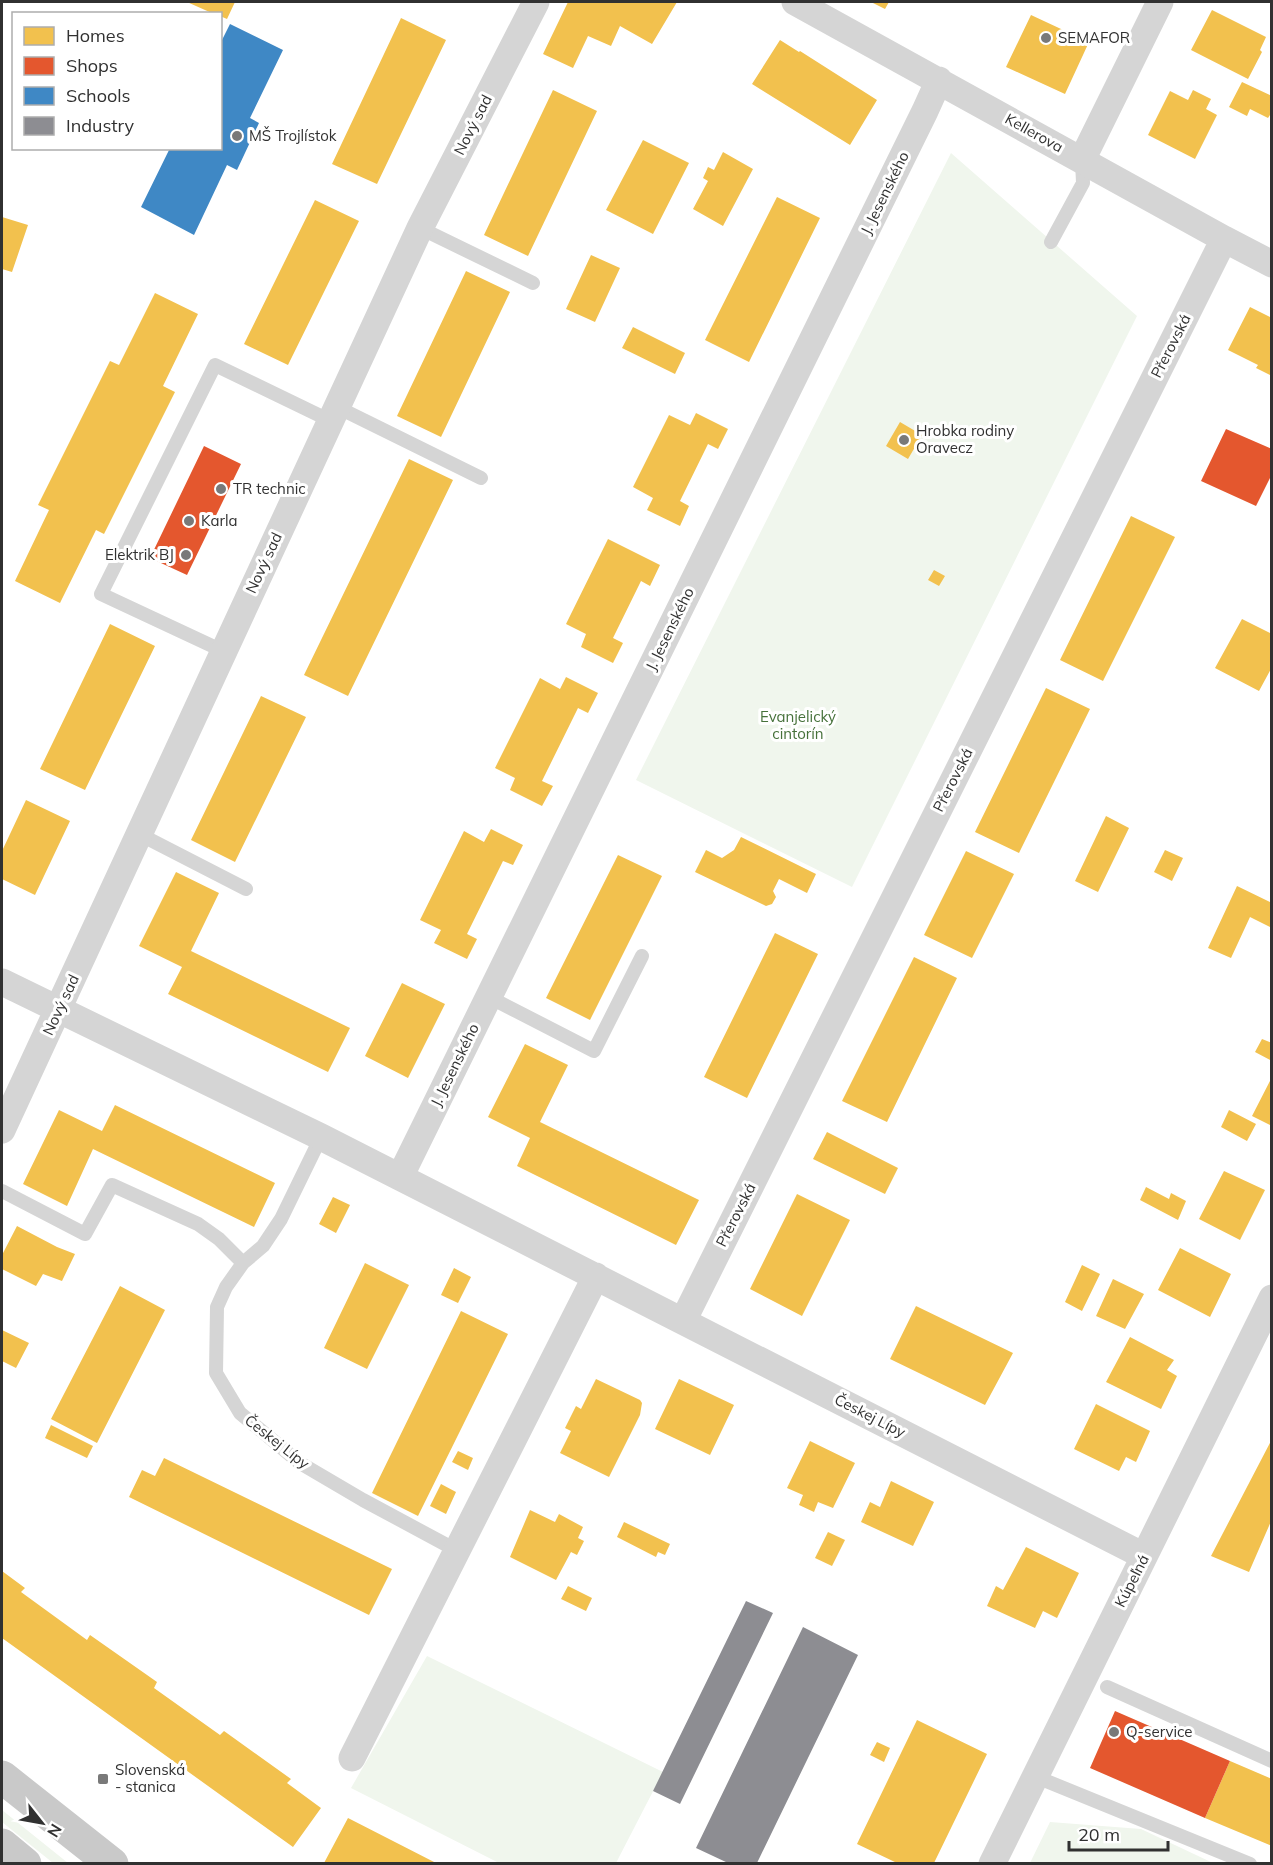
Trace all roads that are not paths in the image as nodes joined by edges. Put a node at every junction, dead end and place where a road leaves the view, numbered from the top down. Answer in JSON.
{"nodes":[{"id":1,"x":536,"y":2,"type":"edge"},
{"id":2,"x":795,"y":2,"type":"edge"},
{"id":3,"x":1160,"y":2,"type":"edge"},
{"id":4,"x":939,"y":80,"type":"junction"},
{"id":5,"x":1082,"y":160,"type":"junction"},
{"id":6,"x":420,"y":228,"type":"junction"},
{"id":7,"x":1224,"y":239,"type":"junction"},
{"id":8,"x":1051,"y":242,"type":"dead end"},
{"id":9,"x":1272,"y":264,"type":"edge"},
{"id":10,"x":533,"y":283,"type":"dead end"},
{"id":11,"x":334,"y":414,"type":"junction"},
{"id":12,"x":481,"y":478,"type":"dead end"},
{"id":13,"x":223,"y":651,"type":"junction"},
{"id":14,"x":139,"y":834,"type":"junction"},
{"id":15,"x":246,"y":889,"type":"dead end"},
{"id":16,"x":642,"y":956,"type":"dead end"},
{"id":17,"x":2,"y":982,"type":"edge"},
{"id":18,"x":489,"y":997,"type":"junction"},
{"id":19,"x":58,"y":1011,"type":"junction"},
{"id":20,"x":2,"y":1130,"type":"edge"},
{"id":21,"x":321,"y":1137,"type":"junction"},
{"id":22,"x":400,"y":1177,"type":"junction"},
{"id":23,"x":2,"y":1191,"type":"edge"},
{"id":24,"x":243,"y":1263,"type":"junction"},
{"id":25,"x":596,"y":1276,"type":"junction"},
{"id":26,"x":1272,"y":1298,"type":"edge"},
{"id":27,"x":683,"y":1321,"type":"junction"},
{"id":28,"x":456,"y":1550,"type":"junction"},
{"id":29,"x":1144,"y":1556,"type":"junction"},
{"id":30,"x":1107,"y":1687,"type":"dead end"},
{"id":31,"x":352,"y":1758,"type":"dead end"},
{"id":32,"x":1272,"y":1761,"type":"edge"},
{"id":33,"x":1034,"y":1776,"type":"junction"},
{"id":34,"x":2,"y":1777,"type":"edge"},
{"id":35,"x":2,"y":1845,"type":"edge"},
{"id":36,"x":25,"y":1863,"type":"edge"},
{"id":37,"x":112,"y":1863,"type":"edge"},
{"id":38,"x":992,"y":1863,"type":"edge"},
{"id":39,"x":1250,"y":1863,"type":"edge"}],
"edges":[{"from":1,"to":6,"type":"street","name":"Nový sad"},
{"from":2,"to":4,"type":"street","name":"Kellerova"},
{"from":3,"to":5,"type":"street"},
{"from":4,"to":5,"type":"street","name":"Kellerova"},
{"from":4,"to":18,"type":"street","name":"J. Jesenského"},
{"from":5,"to":7,"type":"street","name":"Kellerova"},
{"from":5,"to":8,"type":"lane"},
{"from":6,"to":10,"type":"lane"},
{"from":6,"to":11,"type":"street","name":"Nový sad"},
{"from":7,"to":9,"type":"street","name":"Kellerova"},
{"from":7,"to":27,"type":"street","name":"Přerovská"},
{"from":11,"to":12,"type":"lane"},
{"from":11,"to":13,"type":"street","name":"Nový sad"},
{"from":11,"to":13,"type":"lane"},
{"from":13,"to":14,"type":"street","name":"Nový sad"},
{"from":14,"to":15,"type":"lane"},
{"from":14,"to":19,"type":"street","name":"Nový sad"},
{"from":16,"to":18,"type":"lane"},
{"from":17,"to":19,"type":"street","name":"Českej Lípy"},
{"from":18,"to":22,"type":"street","name":"J. Jesenského"},
{"from":19,"to":20,"type":"street","name":"Nový sad"},
{"from":19,"to":21,"type":"street","name":"Českej Lípy"},
{"from":21,"to":22,"type":"street","name":"Českej Lípy"},
{"from":21,"to":24,"type":"lane","name":"Českej Lípy"},
{"from":22,"to":25,"type":"street","name":"Českej Lípy"},
{"from":23,"to":24,"type":"lane"},
{"from":24,"to":28,"type":"lane","name":"Českej Lípy"},
{"from":25,"to":27,"type":"street","name":"Českej Lípy"},
{"from":25,"to":28,"type":"street"},
{"from":26,"to":29,"type":"street","name":"Kúpeľná"},
{"from":27,"to":29,"type":"street","name":"Českej Lípy"},
{"from":28,"to":31,"type":"street"},
{"from":29,"to":33,"type":"street","name":"Kúpeľná"},
{"from":30,"to":32,"type":"lane"},
{"from":33,"to":38,"type":"street","name":"Kúpeľná"},
{"from":33,"to":39,"type":"lane"},
{"from":34,"to":37,"type":"main road"},
{"from":35,"to":36,"type":"main road"}]}
